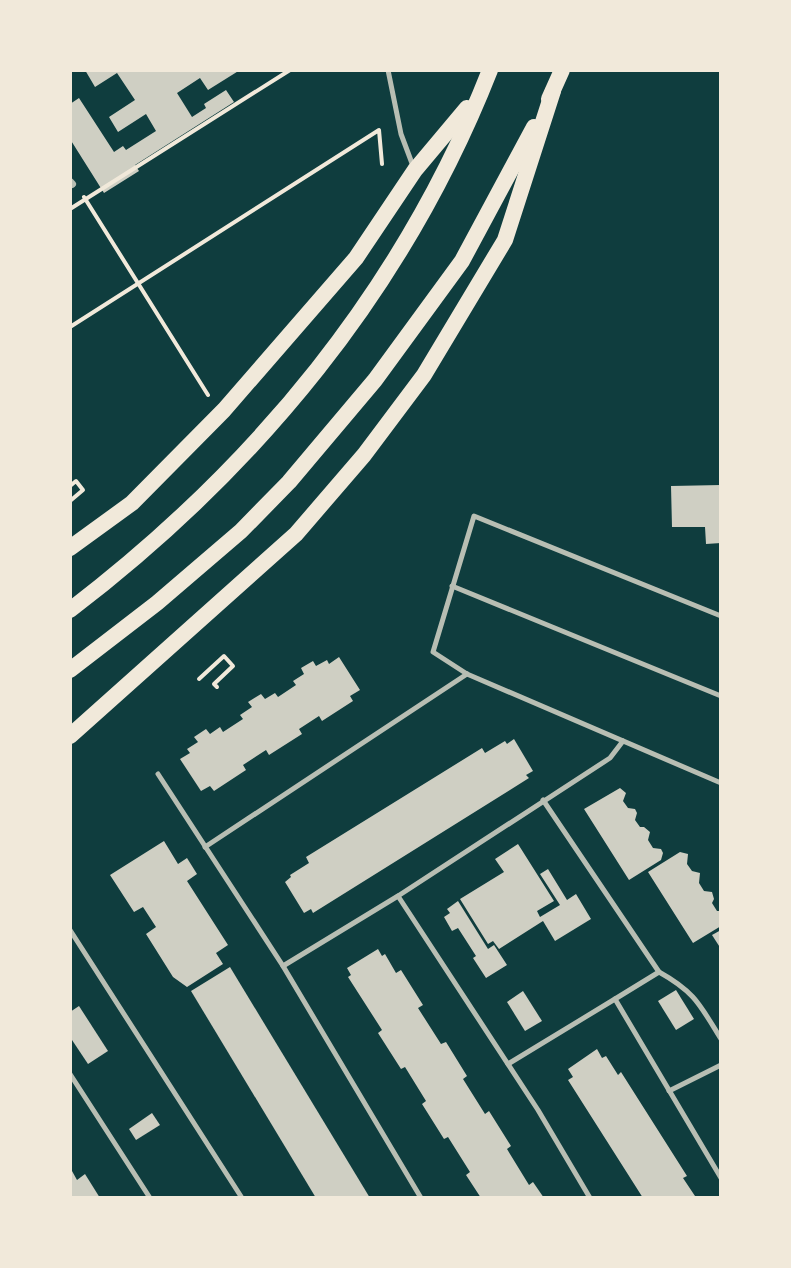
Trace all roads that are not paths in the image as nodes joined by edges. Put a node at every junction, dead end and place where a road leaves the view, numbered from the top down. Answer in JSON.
{"nodes":[{"id":1,"x":388,"y":70,"type":"edge"},
{"id":2,"x":490,"y":70,"type":"edge"},
{"id":3,"x":562,"y":70,"type":"edge"},
{"id":4,"x":553,"y":91,"type":"junction"},
{"id":5,"x":481,"y":92,"type":"junction"},
{"id":6,"x":415,"y":170,"type":"junction"},
{"id":7,"x":70,"y":548,"type":"edge"},
{"id":8,"x":452,"y":586,"type":"junction"},
{"id":9,"x":70,"y":610,"type":"edge"},
{"id":10,"x":721,"y":616,"type":"edge"},
{"id":11,"x":70,"y":670,"type":"edge"},
{"id":12,"x":467,"y":674,"type":"junction"},
{"id":13,"x":721,"y":696,"type":"edge"},
{"id":14,"x":70,"y":736,"type":"edge"},
{"id":15,"x":623,"y":741,"type":"junction"},
{"id":16,"x":158,"y":774,"type":"dead end"},
{"id":17,"x":721,"y":783,"type":"edge"},
{"id":18,"x":543,"y":800,"type":"junction"},
{"id":19,"x":205,"y":847,"type":"junction"},
{"id":20,"x":398,"y":896,"type":"junction"},
{"id":21,"x":70,"y":930,"type":"edge"},
{"id":22,"x":283,"y":966,"type":"junction"},
{"id":23,"x":659,"y":972,"type":"junction"},
{"id":24,"x":615,"y":999,"type":"junction"},
{"id":25,"x":721,"y":1039,"type":"edge"},
{"id":26,"x":508,"y":1064,"type":"junction"},
{"id":27,"x":721,"y":1065,"type":"edge"},
{"id":28,"x":70,"y":1074,"type":"edge"},
{"id":29,"x":669,"y":1091,"type":"junction"},
{"id":30,"x":721,"y":1178,"type":"edge"},
{"id":31,"x":150,"y":1198,"type":"edge"},
{"id":32,"x":242,"y":1198,"type":"edge"},
{"id":33,"x":421,"y":1198,"type":"edge"},
{"id":34,"x":590,"y":1198,"type":"edge"}],
"edges":[{"from":1,"to":6,"type":"lane"},
{"from":2,"to":5,"type":"main road"},
{"from":3,"to":4,"type":"main road"},
{"from":4,"to":11,"type":"main road"},
{"from":4,"to":14,"type":"main road"},
{"from":5,"to":6,"type":"main road"},
{"from":5,"to":9,"type":"main road"},
{"from":6,"to":7,"type":"main road"},
{"from":8,"to":10,"type":"lane"},
{"from":8,"to":12,"type":"lane"},
{"from":8,"to":13,"type":"lane"},
{"from":12,"to":15,"type":"lane"},
{"from":12,"to":19,"type":"lane"},
{"from":15,"to":17,"type":"lane"},
{"from":15,"to":18,"type":"lane"},
{"from":16,"to":19,"type":"lane"},
{"from":18,"to":20,"type":"lane"},
{"from":18,"to":23,"type":"lane"},
{"from":19,"to":22,"type":"lane"},
{"from":20,"to":22,"type":"lane"},
{"from":20,"to":26,"type":"lane"},
{"from":21,"to":32,"type":"lane"},
{"from":22,"to":33,"type":"lane"},
{"from":23,"to":24,"type":"lane"},
{"from":23,"to":25,"type":"lane"},
{"from":24,"to":26,"type":"lane"},
{"from":24,"to":29,"type":"lane"},
{"from":26,"to":34,"type":"lane"},
{"from":27,"to":29,"type":"lane"},
{"from":28,"to":31,"type":"lane"},
{"from":29,"to":30,"type":"lane"}]}
